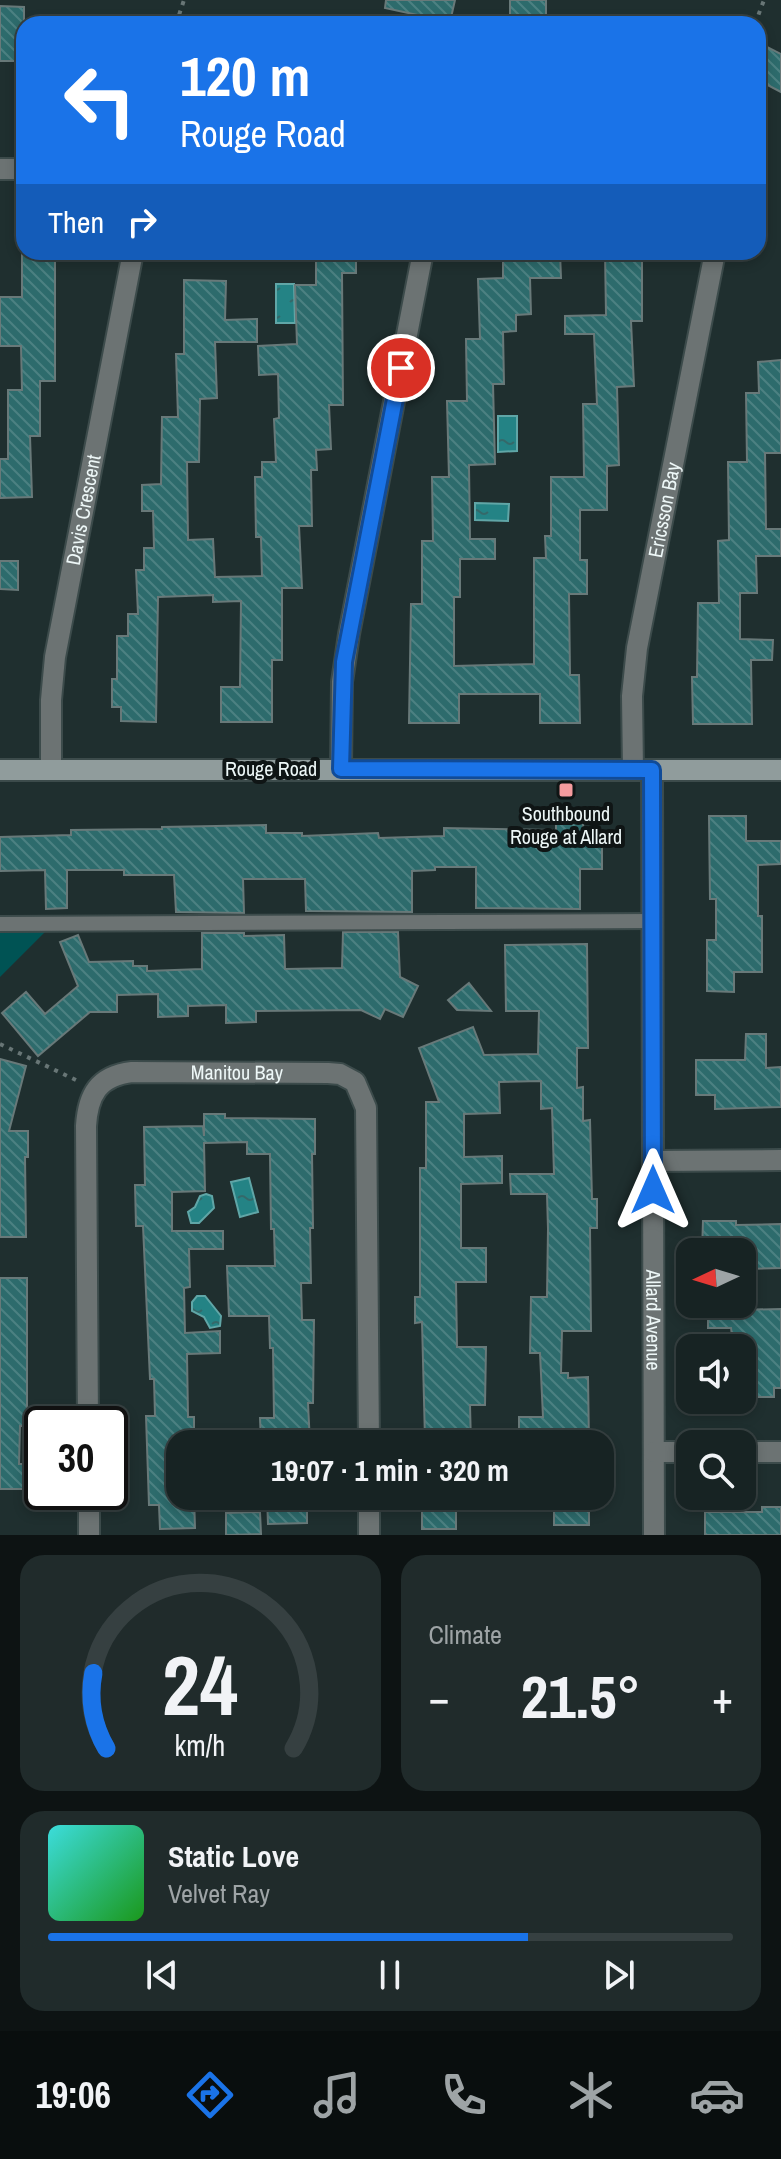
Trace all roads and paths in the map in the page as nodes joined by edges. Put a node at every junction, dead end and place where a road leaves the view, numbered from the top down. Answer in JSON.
{"nodes":[{"id":1,"x":131,"y":260,"type":"edge"},
{"id":2,"x":421,"y":260,"type":"edge"},
{"id":3,"x":713,"y":260,"type":"edge"},
{"id":4,"x":51,"y":769,"type":"junction"},
{"id":5,"x":341,"y":769,"type":"junction"},
{"id":6,"x":642,"y":769,"type":"junction"},
{"id":7,"x":0,"y":770,"type":"edge"},
{"id":8,"x":781,"y":770,"type":"edge"},
{"id":9,"x":652,"y":921,"type":"junction"},
{"id":10,"x":0,"y":924,"type":"edge"},
{"id":11,"x":0,"y":1044,"type":"edge"},
{"id":12,"x":95,"y":1089,"type":"junction"},
{"id":13,"x":781,"y":1160,"type":"edge"},
{"id":14,"x":653,"y":1161,"type":"junction"},
{"id":15,"x":88,"y":1406,"type":"edge"},
{"id":16,"x":369,"y":1430,"type":"edge"},
{"id":17,"x":654,"y":1452,"type":"junction"},
{"id":18,"x":676,"y":1452,"type":"edge"},
{"id":19,"x":756,"y":1452,"type":"edge"},
{"id":20,"x":781,"y":1452,"type":"edge"},
{"id":21,"x":89,"y":1510,"type":"edge"},
{"id":22,"x":369,"y":1510,"type":"edge"},
{"id":23,"x":89,"y":1535,"type":"edge"},
{"id":24,"x":369,"y":1535,"type":"edge"},
{"id":25,"x":654,"y":1535,"type":"edge"}],
"edges":[{"from":1,"to":4,"type":"street","name":"Davis Crescent"},
{"from":2,"to":5,"type":"street"},
{"from":3,"to":6,"type":"street","name":"Ericsson Bay"},
{"from":4,"to":5,"type":"street","name":"Rouge Road"},
{"from":4,"to":7,"type":"street","name":"Rouge Road"},
{"from":5,"to":6,"type":"street","name":"Rouge Road"},
{"from":6,"to":8,"type":"street","name":"Rouge Road"},
{"from":6,"to":9,"type":"street","name":"Allard Avenue"},
{"from":9,"to":10,"type":"lane"},
{"from":9,"to":14,"type":"street","name":"Allard Avenue"},
{"from":11,"to":12,"type":"path"},
{"from":12,"to":15,"type":"street"},
{"from":12,"to":16,"type":"street","name":"Manitou Bay"},
{"from":13,"to":14,"type":"street"},
{"from":14,"to":17,"type":"street","name":"Allard Avenue"},
{"from":17,"to":18,"type":"street"},
{"from":17,"to":25,"type":"street","name":"Allard Avenue"},
{"from":19,"to":20,"type":"street"},
{"from":21,"to":23,"type":"street"},
{"from":22,"to":24,"type":"street"}]}
